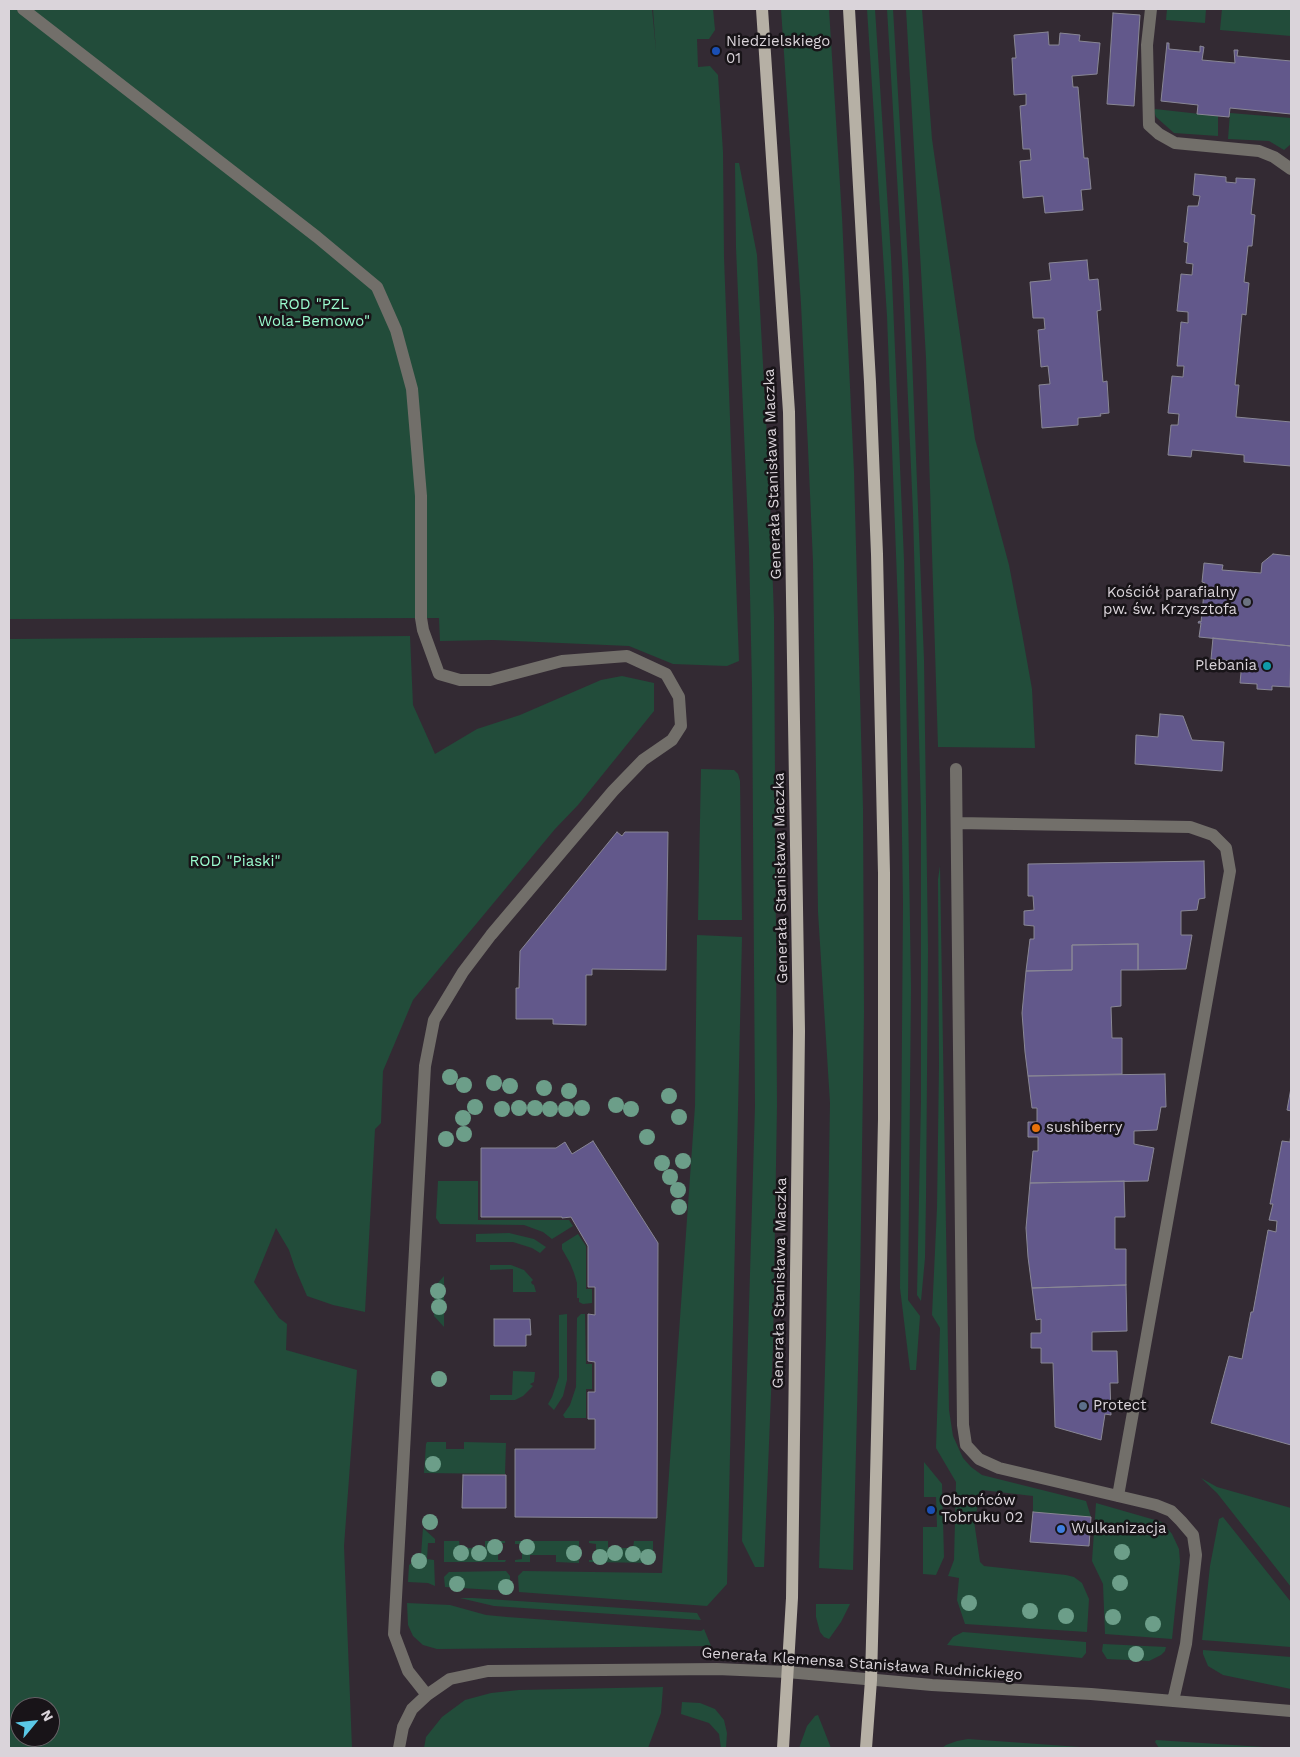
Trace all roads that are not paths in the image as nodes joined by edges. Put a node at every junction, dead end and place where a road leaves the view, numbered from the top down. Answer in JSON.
{"nodes":[{"id":1,"x":23,"y":9,"type":"edge"},
{"id":2,"x":762,"y":9,"type":"edge"},
{"id":3,"x":849,"y":9,"type":"edge"},
{"id":4,"x":1151,"y":9,"type":"edge"},
{"id":5,"x":1291,"y":169,"type":"edge"},
{"id":6,"x":956,"y":769,"type":"dead end"},
{"id":7,"x":957,"y":823,"type":"junction"},
{"id":8,"x":1118,"y":1496,"type":"junction"},
{"id":9,"x":787,"y":1672,"type":"junction"},
{"id":10,"x":871,"y":1680,"type":"junction"},
{"id":11,"x":427,"y":1695,"type":"junction"},
{"id":12,"x":1173,"y":1701,"type":"junction"},
{"id":13,"x":1291,"y":1711,"type":"edge"},
{"id":14,"x":399,"y":1748,"type":"edge"},
{"id":15,"x":783,"y":1748,"type":"edge"},
{"id":16,"x":866,"y":1748,"type":"edge"}],
"edges":[{"from":1,"to":11,"type":"street"},
{"from":2,"to":9,"type":"main road","name":"Generała Stanisława Maczka"},
{"from":3,"to":10,"type":"main road"},
{"from":4,"to":5,"type":"street"},
{"from":6,"to":7,"type":"street"},
{"from":7,"to":8,"type":"street"},
{"from":7,"to":8,"type":"street"},
{"from":8,"to":12,"type":"street"},
{"from":9,"to":10,"type":"street","name":"Generała Klemensa Stanisława Rudnickiego"},
{"from":9,"to":11,"type":"street","name":"Generała Klemensa Stanisława Rudnickiego"},
{"from":9,"to":15,"type":"main road","name":"Generała Stanisława Maczka"},
{"from":10,"to":12,"type":"street","name":"Generała Klemensa Stanisława Rudnickiego"},
{"from":10,"to":16,"type":"main road"},
{"from":11,"to":14,"type":"street","name":"Generała Klemensa Stanisława Rudnickiego"},
{"from":12,"to":13,"type":"street","name":"Generała Klemensa Stanisława Rudnickiego"}]}
